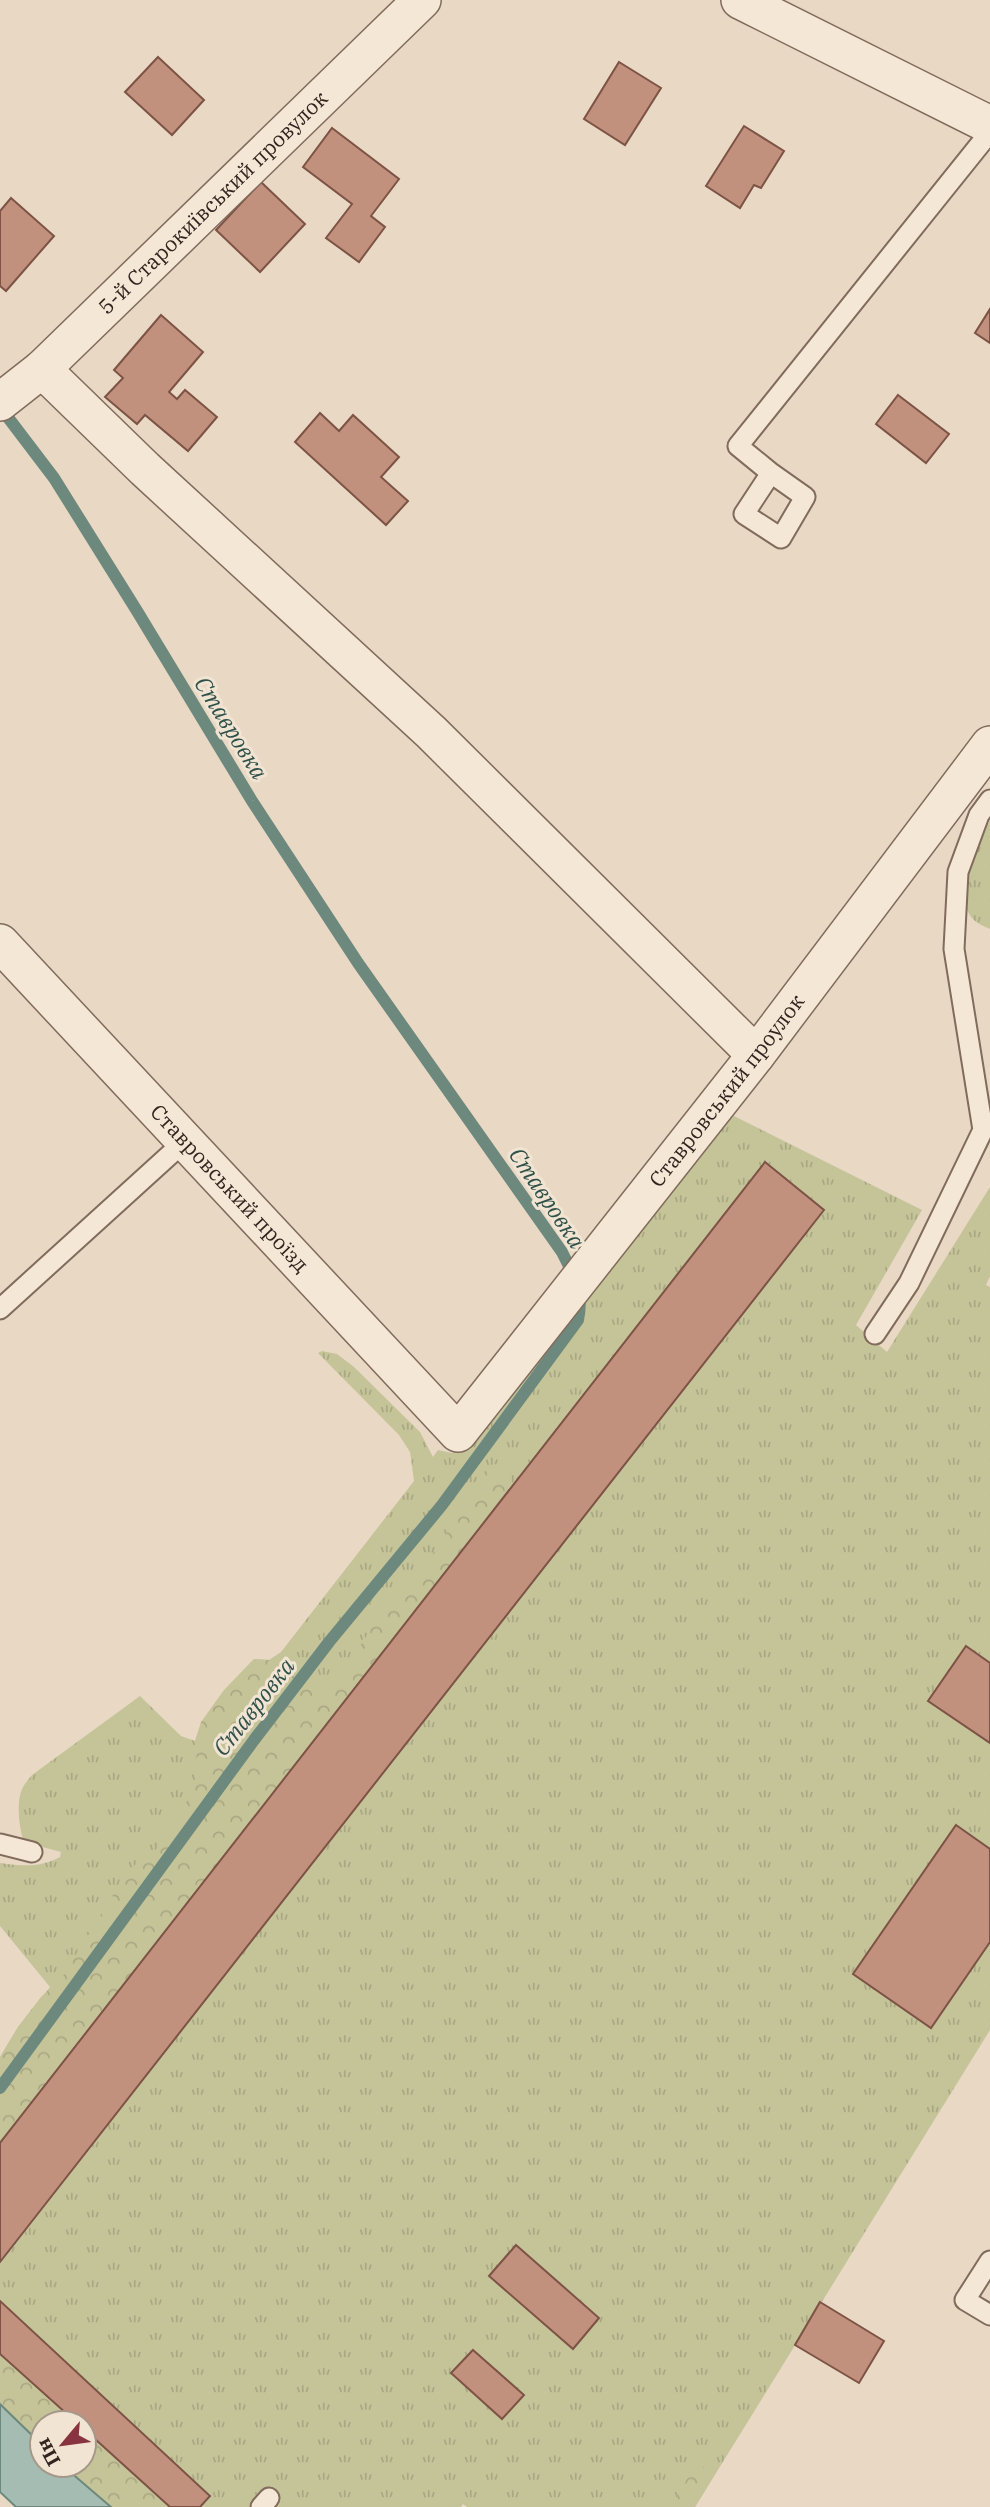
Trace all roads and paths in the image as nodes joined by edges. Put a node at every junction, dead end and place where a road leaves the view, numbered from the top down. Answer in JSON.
{"nodes":[{"id":1,"x":422,"y":0,"type":"edge"},
{"id":2,"x":740,"y":0,"type":"edge"},
{"id":3,"x":990,"y":125,"type":"edge"},
{"id":4,"x":990,"y":132,"type":"edge"},
{"id":5,"x":42,"y":369,"type":"junction"},
{"id":6,"x":0,"y":402,"type":"edge"},
{"id":7,"x":771,"y":473,"type":"dead end"},
{"id":8,"x":990,"y":745,"type":"edge"},
{"id":9,"x":990,"y":800,"type":"edge"},
{"id":10,"x":0,"y":943,"type":"edge"},
{"id":11,"x":757,"y":1055,"type":"junction"},
{"id":12,"x":185,"y":1141,"type":"junction"},
{"id":13,"x":0,"y":1309,"type":"edge"},
{"id":14,"x":875,"y":1334,"type":"dead end"},
{"id":15,"x":458,"y":1433,"type":"joint"},
{"id":16,"x":0,"y":1844,"type":"edge"},
{"id":17,"x":32,"y":1852,"type":"dead end"},
{"id":18,"x":990,"y":2261,"type":"edge"},
{"id":19,"x":990,"y":2315,"type":"edge"}],
"edges":[{"from":1,"to":5,"type":"street","name":"5-й Старокиївський провулок"},
{"from":2,"to":3,"type":"street"},
{"from":4,"to":7,"type":"lane"},
{"from":5,"to":6,"type":"street","name":"5-й Старокиївський провулок"},
{"from":5,"to":11,"type":"street"},
{"from":8,"to":11,"type":"street","name":"Ставровський проулок"},
{"from":9,"to":14,"type":"lane"},
{"from":10,"to":12,"type":"street","name":"Ставровський проїзд"},
{"from":11,"to":15,"type":"street","name":"Ставровський проулок"},
{"from":12,"to":13,"type":"lane"},
{"from":12,"to":15,"type":"street","name":"Ставровський проїзд"},
{"from":16,"to":17,"type":"lane"},
{"from":18,"to":19,"type":"lane"}]}
